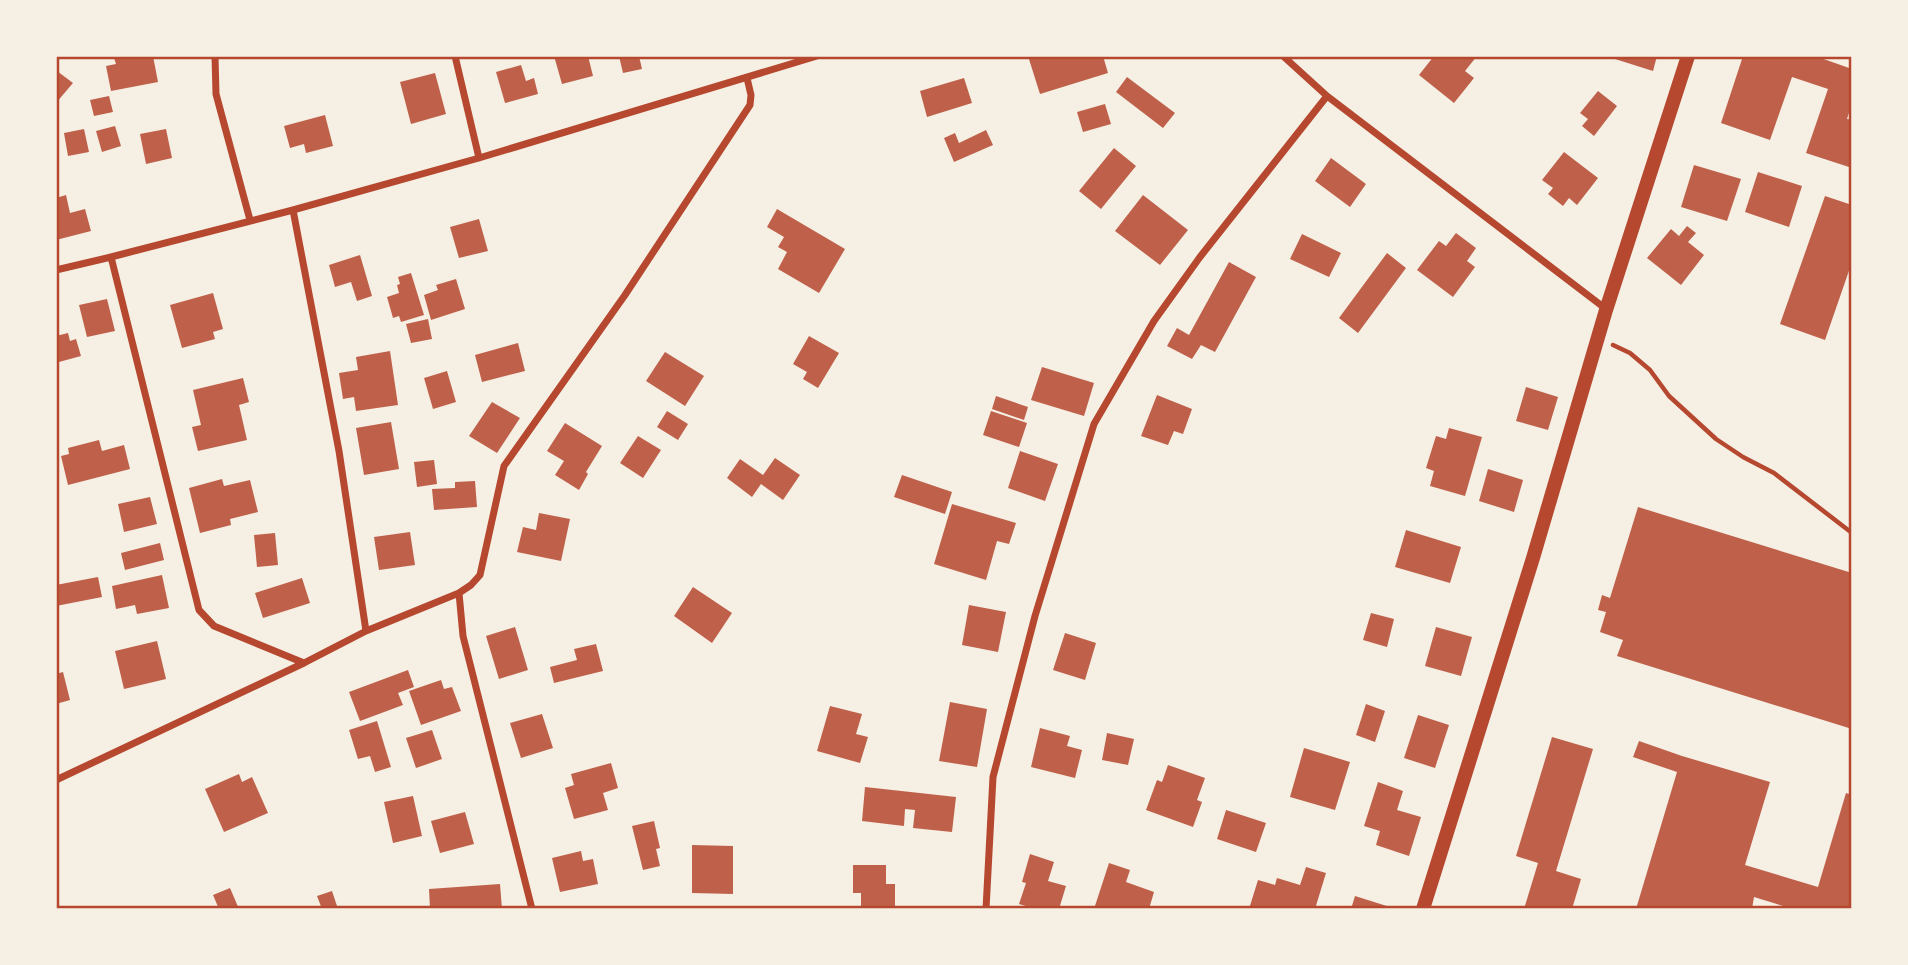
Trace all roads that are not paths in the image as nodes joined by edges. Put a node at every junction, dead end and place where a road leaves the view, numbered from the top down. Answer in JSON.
{"nodes":[{"id":1,"x":215,"y":56,"type":"edge"},
{"id":2,"x":455,"y":56,"type":"edge"},
{"id":3,"x":817,"y":56,"type":"edge"},
{"id":4,"x":1283,"y":56,"type":"edge"},
{"id":5,"x":1688,"y":56,"type":"edge"},
{"id":6,"x":794,"y":59,"type":"edge"},
{"id":7,"x":747,"y":78,"type":"junction"},
{"id":8,"x":1327,"y":96,"type":"junction"},
{"id":9,"x":479,"y":158,"type":"junction"},
{"id":10,"x":293,"y":210,"type":"junction"},
{"id":11,"x":250,"y":220,"type":"junction"},
{"id":12,"x":111,"y":257,"type":"junction"},
{"id":13,"x":56,"y":270,"type":"edge"},
{"id":14,"x":1606,"y":310,"type":"junction"},
{"id":15,"x":459,"y":593,"type":"junction"},
{"id":16,"x":366,"y":631,"type":"junction"},
{"id":17,"x":303,"y":663,"type":"junction"},
{"id":18,"x":56,"y":780,"type":"edge"},
{"id":19,"x":532,"y":909,"type":"edge"},
{"id":20,"x":986,"y":909,"type":"edge"},
{"id":21,"x":1423,"y":909,"type":"edge"}],
"edges":[{"from":1,"to":11,"type":"street"},
{"from":2,"to":9,"type":"street"},
{"from":3,"to":6,"type":"street"},
{"from":4,"to":8,"type":"street"},
{"from":5,"to":14,"type":"main road"},
{"from":6,"to":7,"type":"street"},
{"from":7,"to":9,"type":"street"},
{"from":7,"to":15,"type":"street"},
{"from":8,"to":14,"type":"street"},
{"from":8,"to":20,"type":"street"},
{"from":9,"to":10,"type":"street"},
{"from":10,"to":11,"type":"street"},
{"from":10,"to":16,"type":"street"},
{"from":11,"to":12,"type":"street"},
{"from":12,"to":13,"type":"street"},
{"from":12,"to":17,"type":"street"},
{"from":14,"to":21,"type":"main road"},
{"from":15,"to":16,"type":"street"},
{"from":15,"to":19,"type":"street"},
{"from":16,"to":17,"type":"street"},
{"from":17,"to":18,"type":"street"}]}
